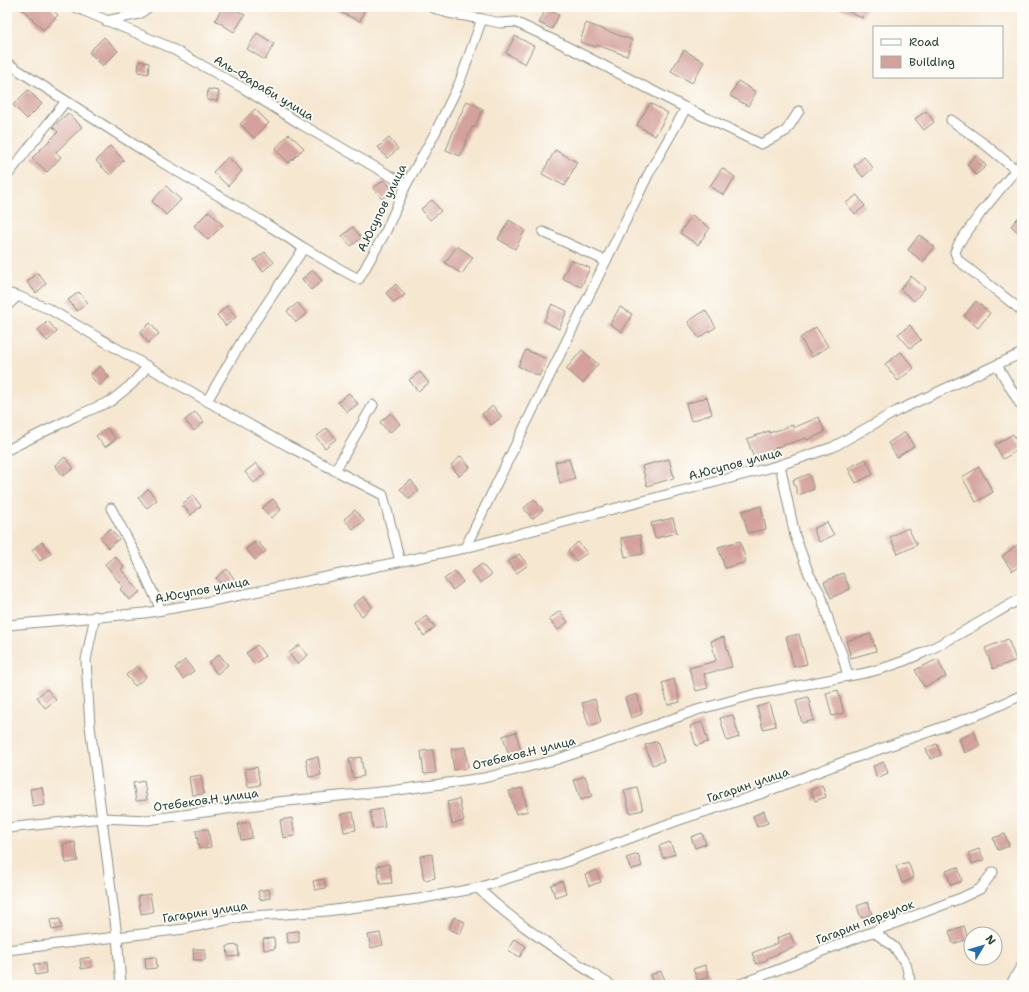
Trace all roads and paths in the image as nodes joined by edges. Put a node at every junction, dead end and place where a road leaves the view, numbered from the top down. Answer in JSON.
{"nodes":[{"id":1,"x":75,"y":7,"type":"edge"},
{"id":2,"x":149,"y":7,"type":"edge"},
{"id":3,"x":432,"y":7,"type":"edge"},
{"id":4,"x":482,"y":20,"type":"junction"},
{"id":5,"x":106,"y":21,"type":"junction"},
{"id":6,"x":7,"y":63,"type":"edge"},
{"id":7,"x":66,"y":101,"type":"junction"},
{"id":8,"x":686,"y":108,"type":"junction"},
{"id":9,"x":799,"y":111,"type":"dead end"},
{"id":10,"x":951,"y":120,"type":"dead end"},
{"id":11,"x":1022,"y":162,"type":"edge"},
{"id":12,"x":1016,"y":170,"type":"junction"},
{"id":13,"x":7,"y":176,"type":"edge"},
{"id":14,"x":406,"y":185,"type":"junction"},
{"id":15,"x":543,"y":232,"type":"dead end"},
{"id":16,"x":304,"y":248,"type":"junction"},
{"id":17,"x":606,"y":261,"type":"junction"},
{"id":18,"x":7,"y":293,"type":"edge"},
{"id":19,"x":18,"y":296,"type":"junction"},
{"id":20,"x":7,"y":306,"type":"edge"},
{"id":21,"x":1022,"y":311,"type":"edge"},
{"id":22,"x":1022,"y":353,"type":"edge"},
{"id":23,"x":997,"y":365,"type":"junction"},
{"id":24,"x":148,"y":366,"type":"junction"},
{"id":25,"x":207,"y":401,"type":"junction"},
{"id":26,"x":1020,"y":404,"type":"dead end"},
{"id":27,"x":372,"y":406,"type":"dead end"},
{"id":28,"x":7,"y":450,"type":"edge"},
{"id":29,"x":780,"y":465,"type":"junction"},
{"id":30,"x":335,"y":471,"type":"junction"},
{"id":31,"x":111,"y":508,"type":"dead end"},
{"id":32,"x":465,"y":548,"type":"junction"},
{"id":33,"x":400,"y":561,"type":"junction"},
{"id":34,"x":1022,"y":598,"type":"edge"},
{"id":35,"x":161,"y":610,"type":"junction"},
{"id":36,"x":95,"y":616,"type":"junction"},
{"id":37,"x":7,"y":625,"type":"edge"},
{"id":38,"x":848,"y":676,"type":"junction"},
{"id":39,"x":1022,"y":695,"type":"edge"},
{"id":40,"x":102,"y":818,"type":"junction"},
{"id":41,"x":7,"y":828,"type":"edge"},
{"id":42,"x":993,"y":872,"type":"dead end"},
{"id":43,"x":478,"y":888,"type":"junction"},
{"id":44,"x":874,"y":932,"type":"junction"},
{"id":45,"x":117,"y":936,"type":"junction"},
{"id":46,"x":7,"y":950,"type":"edge"},
{"id":47,"x":1022,"y":965,"type":"edge"},
{"id":48,"x":122,"y":985,"type":"edge"},
{"id":49,"x":611,"y":985,"type":"edge"},
{"id":50,"x":738,"y":985,"type":"edge"},
{"id":51,"x":911,"y":985,"type":"edge"},
{"id":52,"x":1012,"y":985,"type":"edge"}],
"edges":[{"from":1,"to":5,"type":"street","name":"Аль-Фараби улица"},
{"from":2,"to":5,"type":"street"},
{"from":3,"to":4,"type":"street"},
{"from":4,"to":8,"type":"street"},
{"from":4,"to":14,"type":"street","name":"А.Юсупов улица"},
{"from":5,"to":14,"type":"street","name":"Аль-Фараби улица"},
{"from":6,"to":7,"type":"street"},
{"from":7,"to":13,"type":"street"},
{"from":7,"to":16,"type":"street"},
{"from":8,"to":9,"type":"street"},
{"from":8,"to":17,"type":"street"},
{"from":10,"to":12,"type":"street"},
{"from":11,"to":12,"type":"street"},
{"from":12,"to":21,"type":"street"},
{"from":14,"to":16,"type":"street","name":"А.Юсупов улица"},
{"from":15,"to":17,"type":"street"},
{"from":16,"to":25,"type":"street"},
{"from":17,"to":32,"type":"street"},
{"from":18,"to":19,"type":"street"},
{"from":19,"to":20,"type":"street"},
{"from":19,"to":24,"type":"street"},
{"from":22,"to":23,"type":"street","name":"А.Юсупов улица"},
{"from":23,"to":26,"type":"street"},
{"from":23,"to":29,"type":"street","name":"А.Юсупов улица"},
{"from":24,"to":25,"type":"street"},
{"from":24,"to":28,"type":"street"},
{"from":25,"to":30,"type":"street"},
{"from":27,"to":30,"type":"street"},
{"from":29,"to":32,"type":"street","name":"А.Юсупов улица"},
{"from":29,"to":38,"type":"street"},
{"from":30,"to":33,"type":"street"},
{"from":31,"to":35,"type":"street"},
{"from":32,"to":33,"type":"street","name":"А.Юсупов улица"},
{"from":33,"to":35,"type":"street","name":"А.Юсупов улица"},
{"from":34,"to":38,"type":"street","name":"Отебеков.Н улица"},
{"from":35,"to":36,"type":"street","name":"А.Юсупов улица"},
{"from":36,"to":37,"type":"street","name":"А.Юсупов улица"},
{"from":36,"to":40,"type":"street"},
{"from":38,"to":40,"type":"street","name":"Отебеков.Н улица"},
{"from":39,"to":43,"type":"street","name":"Гагарин улица"},
{"from":40,"to":41,"type":"street","name":"Отебеков.Н улица"},
{"from":40,"to":45,"type":"street"},
{"from":42,"to":44,"type":"street","name":"Гагарин переулок"},
{"from":43,"to":45,"type":"street","name":"Гагарин улица"},
{"from":43,"to":49,"type":"street"},
{"from":44,"to":50,"type":"street","name":"Гагарин переулок"},
{"from":44,"to":51,"type":"street"},
{"from":45,"to":46,"type":"street","name":"Гагарин улица"},
{"from":45,"to":48,"type":"street"},
{"from":47,"to":52,"type":"street"}]}
